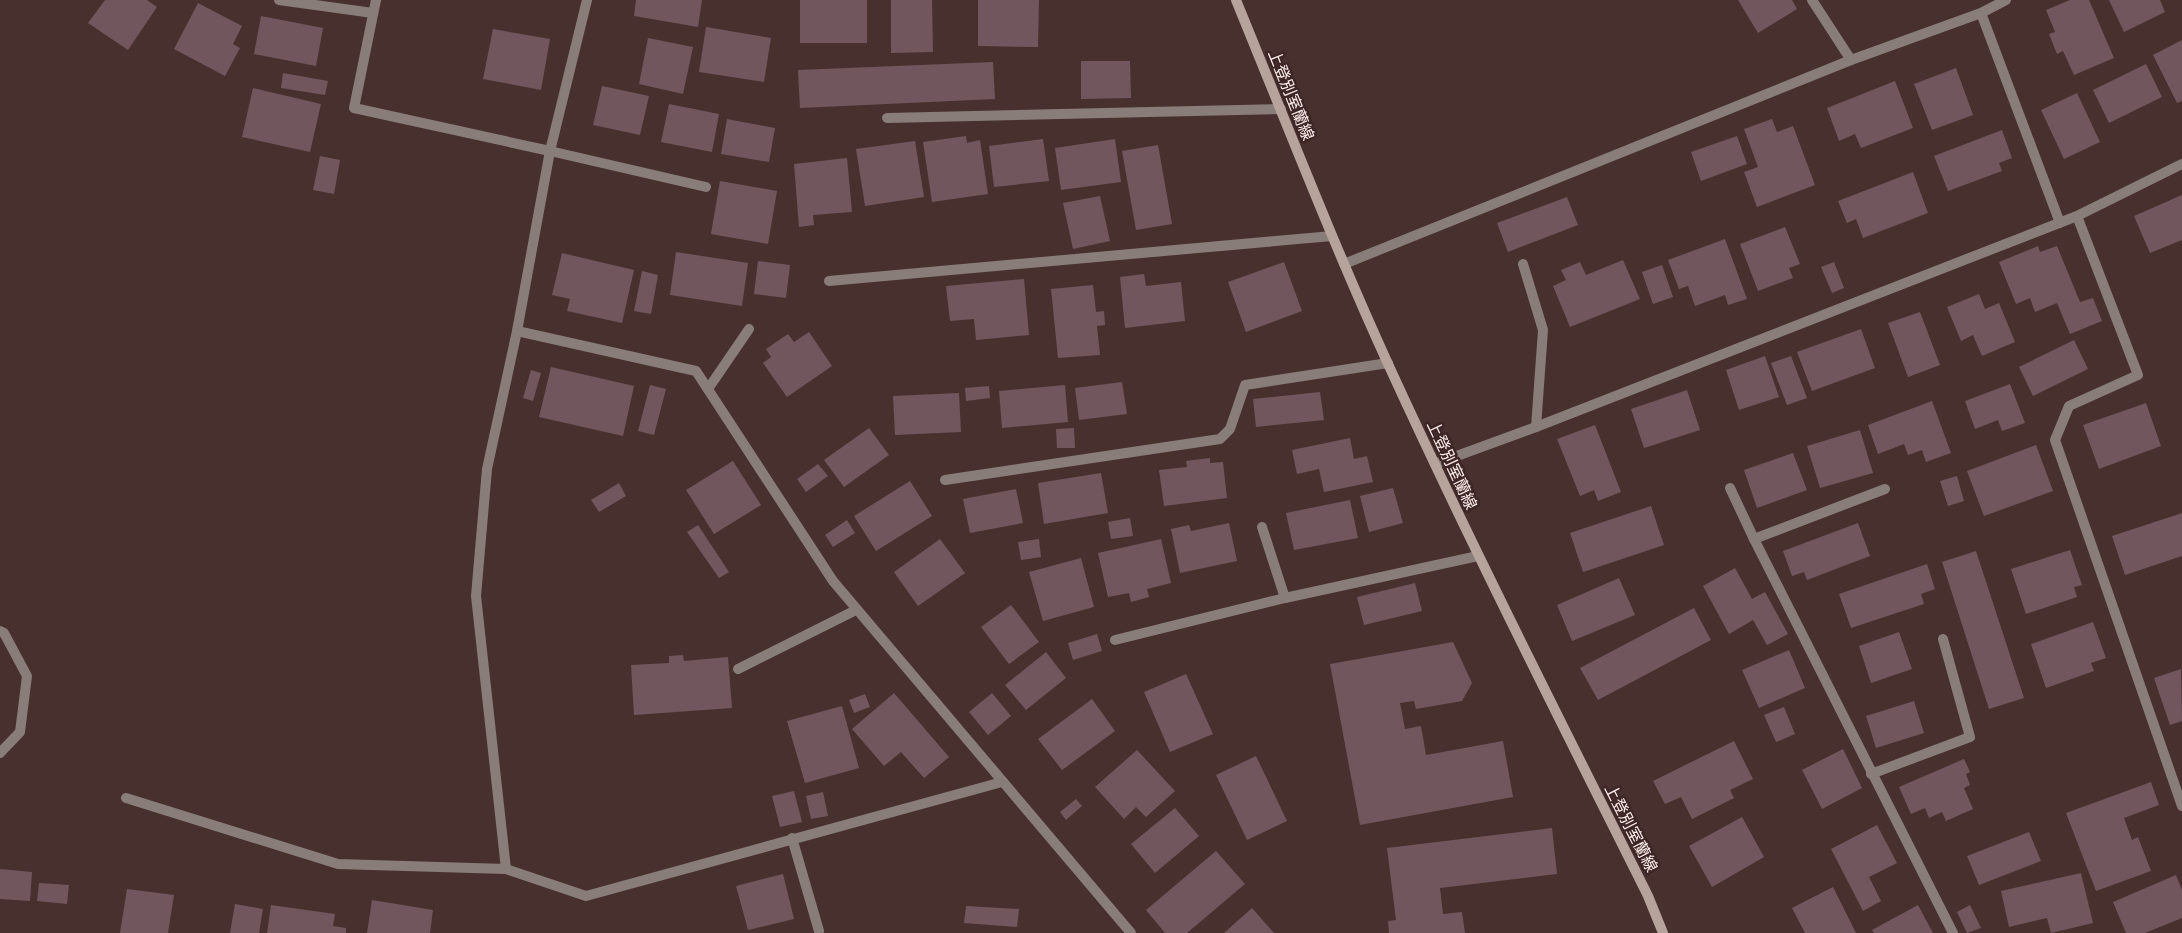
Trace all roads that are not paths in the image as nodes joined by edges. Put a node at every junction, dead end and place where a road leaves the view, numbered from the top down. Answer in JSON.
{"nodes":[{"id":1,"x":279,"y":0,"type":"edge"},
{"id":2,"x":376,"y":0,"type":"edge"},
{"id":3,"x":587,"y":0,"type":"edge"},
{"id":4,"x":1236,"y":0,"type":"edge"},
{"id":5,"x":1812,"y":0,"type":"edge"},
{"id":6,"x":2006,"y":0,"type":"edge"},
{"id":7,"x":373,"y":13,"type":"junction"},
{"id":8,"x":1980,"y":13,"type":"junction"},
{"id":9,"x":1851,"y":60,"type":"junction"},
{"id":10,"x":1281,"y":108,"type":"junction"},
{"id":11,"x":886,"y":118,"type":"dead end"},
{"id":12,"x":550,"y":151,"type":"junction"},
{"id":13,"x":2182,"y":164,"type":"edge"},
{"id":14,"x":706,"y":186,"type":"dead end"},
{"id":15,"x":2077,"y":216,"type":"junction"},
{"id":16,"x":2060,"y":223,"type":"junction"},
{"id":17,"x":1332,"y":236,"type":"junction"},
{"id":18,"x":1344,"y":264,"type":"junction"},
{"id":19,"x":1524,"y":264,"type":"dead end"},
{"id":20,"x":829,"y":281,"type":"dead end"},
{"id":21,"x":749,"y":329,"type":"dead end"},
{"id":22,"x":517,"y":331,"type":"junction"},
{"id":23,"x":1388,"y":364,"type":"junction"},
{"id":24,"x":708,"y":389,"type":"junction"},
{"id":25,"x":1536,"y":427,"type":"junction"},
{"id":26,"x":1436,"y":464,"type":"junction"},
{"id":27,"x":945,"y":480,"type":"dead end"},
{"id":28,"x":1730,"y":488,"type":"dead end"},
{"id":29,"x":1885,"y":489,"type":"dead end"},
{"id":30,"x":1262,"y":527,"type":"dead end"},
{"id":31,"x":1754,"y":539,"type":"junction"},
{"id":32,"x":1478,"y":556,"type":"junction"},
{"id":33,"x":1285,"y":598,"type":"junction"},
{"id":34,"x":856,"y":610,"type":"junction"},
{"id":35,"x":0,"y":631,"type":"edge"},
{"id":36,"x":1943,"y":639,"type":"dead end"},
{"id":37,"x":1115,"y":640,"type":"dead end"},
{"id":38,"x":738,"y":669,"type":"dead end"},
{"id":39,"x":0,"y":754,"type":"edge"},
{"id":40,"x":1871,"y":774,"type":"junction"},
{"id":41,"x":1002,"y":782,"type":"junction"},
{"id":42,"x":126,"y":798,"type":"dead end"},
{"id":43,"x":2182,"y":806,"type":"edge"},
{"id":44,"x":792,"y":838,"type":"junction"},
{"id":45,"x":506,"y":869,"type":"junction"},
{"id":46,"x":818,"y":931,"type":"dead end"},
{"id":47,"x":1131,"y":933,"type":"edge"},
{"id":48,"x":1663,"y":933,"type":"edge"},
{"id":49,"x":1953,"y":933,"type":"edge"}],
"edges":[{"from":1,"to":7,"type":"street"},
{"from":2,"to":7,"type":"street"},
{"from":3,"to":12,"type":"street"},
{"from":4,"to":10,"type":"main road","name":"上登別室蘭線"},
{"from":5,"to":9,"type":"street"},
{"from":6,"to":8,"type":"street"},
{"from":7,"to":12,"type":"street"},
{"from":8,"to":9,"type":"street"},
{"from":8,"to":16,"type":"street"},
{"from":9,"to":18,"type":"street"},
{"from":10,"to":11,"type":"street"},
{"from":10,"to":17,"type":"main road","name":"上登別室蘭線"},
{"from":12,"to":14,"type":"street"},
{"from":12,"to":22,"type":"street"},
{"from":13,"to":15,"type":"street"},
{"from":15,"to":16,"type":"street"},
{"from":15,"to":43,"type":"street"},
{"from":16,"to":25,"type":"street"},
{"from":17,"to":18,"type":"main road","name":"上登別室蘭線"},
{"from":17,"to":20,"type":"street"},
{"from":18,"to":23,"type":"main road","name":"上登別室蘭線"},
{"from":19,"to":25,"type":"street"},
{"from":21,"to":24,"type":"street"},
{"from":22,"to":24,"type":"street"},
{"from":22,"to":45,"type":"street"},
{"from":23,"to":26,"type":"main road","name":"上登別室蘭線"},
{"from":23,"to":27,"type":"street"},
{"from":24,"to":34,"type":"street"},
{"from":25,"to":26,"type":"street"},
{"from":26,"to":32,"type":"main road","name":"上登別室蘭線"},
{"from":28,"to":31,"type":"street"},
{"from":29,"to":31,"type":"street"},
{"from":30,"to":33,"type":"street"},
{"from":31,"to":40,"type":"street"},
{"from":32,"to":33,"type":"street"},
{"from":32,"to":48,"type":"main road","name":"上登別室蘭線"},
{"from":33,"to":37,"type":"street"},
{"from":34,"to":38,"type":"street"},
{"from":34,"to":41,"type":"street"},
{"from":35,"to":39,"type":"street"},
{"from":36,"to":40,"type":"street"},
{"from":40,"to":49,"type":"street"},
{"from":41,"to":44,"type":"street"},
{"from":41,"to":47,"type":"street"},
{"from":42,"to":45,"type":"street"},
{"from":44,"to":45,"type":"street"},
{"from":44,"to":46,"type":"street"}]}
